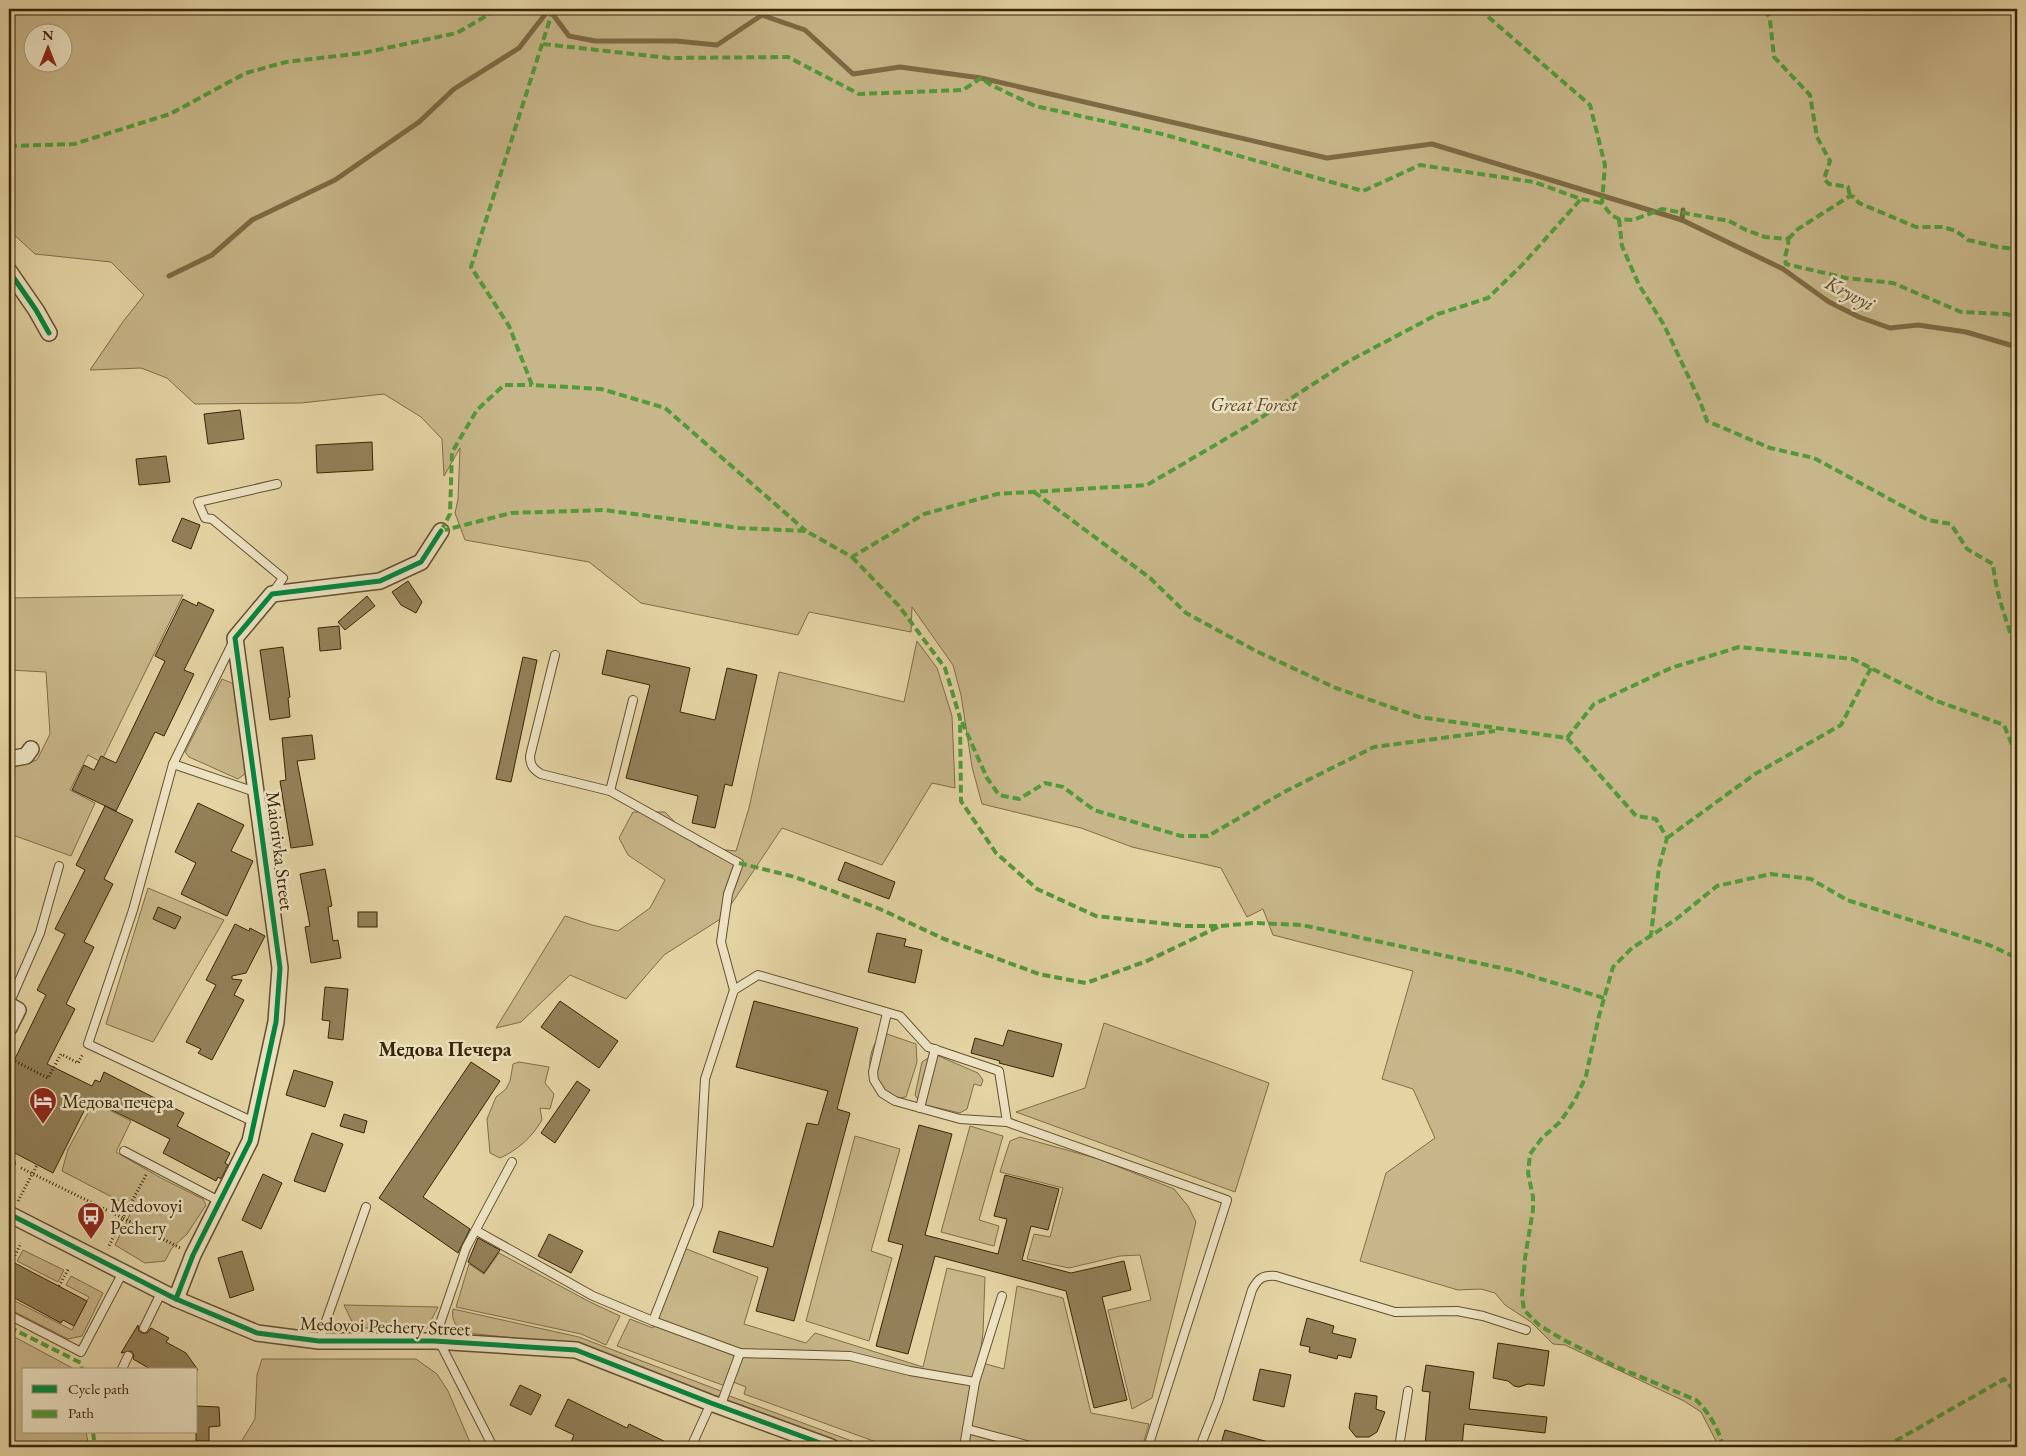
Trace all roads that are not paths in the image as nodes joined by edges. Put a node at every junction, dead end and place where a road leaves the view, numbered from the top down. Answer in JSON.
{"nodes":[{"id":1,"x":9,"y":271,"type":"edge"},
{"id":2,"x":49,"y":332,"type":"dead end"},
{"id":3,"x":277,"y":484,"type":"dead end"},
{"id":4,"x":441,"y":531,"type":"dead end"},
{"id":5,"x":272,"y":594,"type":"junction"},
{"id":6,"x":236,"y":638,"type":"junction"},
{"id":7,"x":555,"y":655,"type":"dead end"},
{"id":8,"x":633,"y":700,"type":"dead end"},
{"id":9,"x":31,"y":749,"type":"dead end"},
{"id":10,"x":9,"y":759,"type":"edge"},
{"id":11,"x":173,"y":764,"type":"junction"},
{"id":12,"x":610,"y":791,"type":"junction"},
{"id":13,"x":258,"y":794,"type":"junction"},
{"id":14,"x":59,"y":866,"type":"dead end"},
{"id":15,"x":734,"y":990,"type":"junction"},
{"id":16,"x":12,"y":1006,"type":"edge"},
{"id":17,"x":887,"y":1013,"type":"junction"},
{"id":18,"x":9,"y":1028,"type":"edge"},
{"id":19,"x":934,"y":1049,"type":"junction"},
{"id":20,"x":920,"y":1108,"type":"junction"},
{"id":21,"x":254,"y":1122,"type":"junction"},
{"id":22,"x":1007,"y":1122,"type":"junction"},
{"id":23,"x":124,"y":1151,"type":"dead end"},
{"id":24,"x":512,"y":1162,"type":"dead end"},
{"id":25,"x":221,"y":1202,"type":"junction"},
{"id":26,"x":366,"y":1207,"type":"dead end"},
{"id":27,"x":13,"y":1208,"type":"edge"},
{"id":28,"x":477,"y":1231,"type":"junction"},
{"id":29,"x":123,"y":1272,"type":"junction"},
{"id":30,"x":162,"y":1291,"type":"junction"},
{"id":31,"x":1002,"y":1296,"type":"dead end"},
{"id":32,"x":176,"y":1299,"type":"junction"},
{"id":33,"x":9,"y":1315,"type":"edge"},
{"id":34,"x":653,"y":1321,"type":"junction"},
{"id":35,"x":144,"y":1328,"type":"dead end"},
{"id":36,"x":1526,"y":1330,"type":"dead end"},
{"id":37,"x":319,"y":1341,"type":"junction"},
{"id":38,"x":436,"y":1341,"type":"junction"},
{"id":39,"x":740,"y":1353,"type":"junction"},
{"id":40,"x":128,"y":1356,"type":"dead end"},
{"id":41,"x":122,"y":1368,"type":"edge"},
{"id":42,"x":975,"y":1382,"type":"junction"},
{"id":43,"x":1408,"y":1391,"type":"dead end"},
{"id":44,"x":716,"y":1405,"type":"junction"},
{"id":45,"x":967,"y":1429,"type":"junction"},
{"id":46,"x":493,"y":1447,"type":"edge"},
{"id":47,"x":691,"y":1447,"type":"edge"},
{"id":48,"x":830,"y":1447,"type":"edge"},
{"id":49,"x":964,"y":1447,"type":"edge"},
{"id":50,"x":1034,"y":1447,"type":"edge"},
{"id":51,"x":1148,"y":1447,"type":"edge"},
{"id":52,"x":1200,"y":1447,"type":"edge"},
{"id":53,"x":1399,"y":1447,"type":"edge"}],
"edges":[{"from":1,"to":2,"type":"street"},
{"from":3,"to":5,"type":"lane"},
{"from":4,"to":5,"type":"street"},
{"from":5,"to":6,"type":"street"},
{"from":6,"to":11,"type":"lane"},
{"from":6,"to":13,"type":"street","name":"Maiorivka Street"},
{"from":7,"to":12,"type":"lane"},
{"from":8,"to":12,"type":"lane"},
{"from":9,"to":10,"type":"street"},
{"from":11,"to":13,"type":"lane"},
{"from":11,"to":21,"type":"lane"},
{"from":12,"to":15,"type":"lane"},
{"from":13,"to":21,"type":"street","name":"Maiorivka Street"},
{"from":14,"to":16,"type":"lane"},
{"from":15,"to":17,"type":"lane"},
{"from":15,"to":34,"type":"lane"},
{"from":16,"to":18,"type":"street"},
{"from":17,"to":19,"type":"lane"},
{"from":17,"to":20,"type":"lane"},
{"from":19,"to":20,"type":"lane"},
{"from":19,"to":22,"type":"lane"},
{"from":20,"to":22,"type":"lane"},
{"from":21,"to":25,"type":"street","name":"Maiorivka Street"},
{"from":22,"to":51,"type":"lane"},
{"from":23,"to":25,"type":"lane"},
{"from":24,"to":28,"type":"lane"},
{"from":25,"to":32,"type":"street","name":"Maiorivka Street"},
{"from":26,"to":37,"type":"lane"},
{"from":27,"to":29,"type":"street","name":"Medovoi Pechery Street"},
{"from":28,"to":34,"type":"lane"},
{"from":28,"to":38,"type":"lane"},
{"from":29,"to":30,"type":"street","name":"Medovoi Pechery Street"},
{"from":29,"to":33,"type":"lane"},
{"from":30,"to":32,"type":"street","name":"Medovoi Pechery Street"},
{"from":30,"to":35,"type":"lane"},
{"from":31,"to":42,"type":"lane"},
{"from":32,"to":37,"type":"street","name":"Medovoi Pechery Street"},
{"from":34,"to":39,"type":"lane"},
{"from":36,"to":52,"type":"lane"},
{"from":37,"to":38,"type":"street","name":"Medovoi Pechery Street"},
{"from":38,"to":44,"type":"street","name":"Medovoi Pechery Street"},
{"from":38,"to":46,"type":"lane","name":"Medovoi Pechery Street"},
{"from":39,"to":42,"type":"lane"},
{"from":39,"to":44,"type":"lane"},
{"from":40,"to":41,"type":"lane"},
{"from":42,"to":45,"type":"lane"},
{"from":43,"to":53,"type":"lane"},
{"from":44,"to":47,"type":"lane"},
{"from":44,"to":48,"type":"street","name":"Medovoi Pechery Street"},
{"from":45,"to":49,"type":"lane"},
{"from":45,"to":50,"type":"lane"}]}
